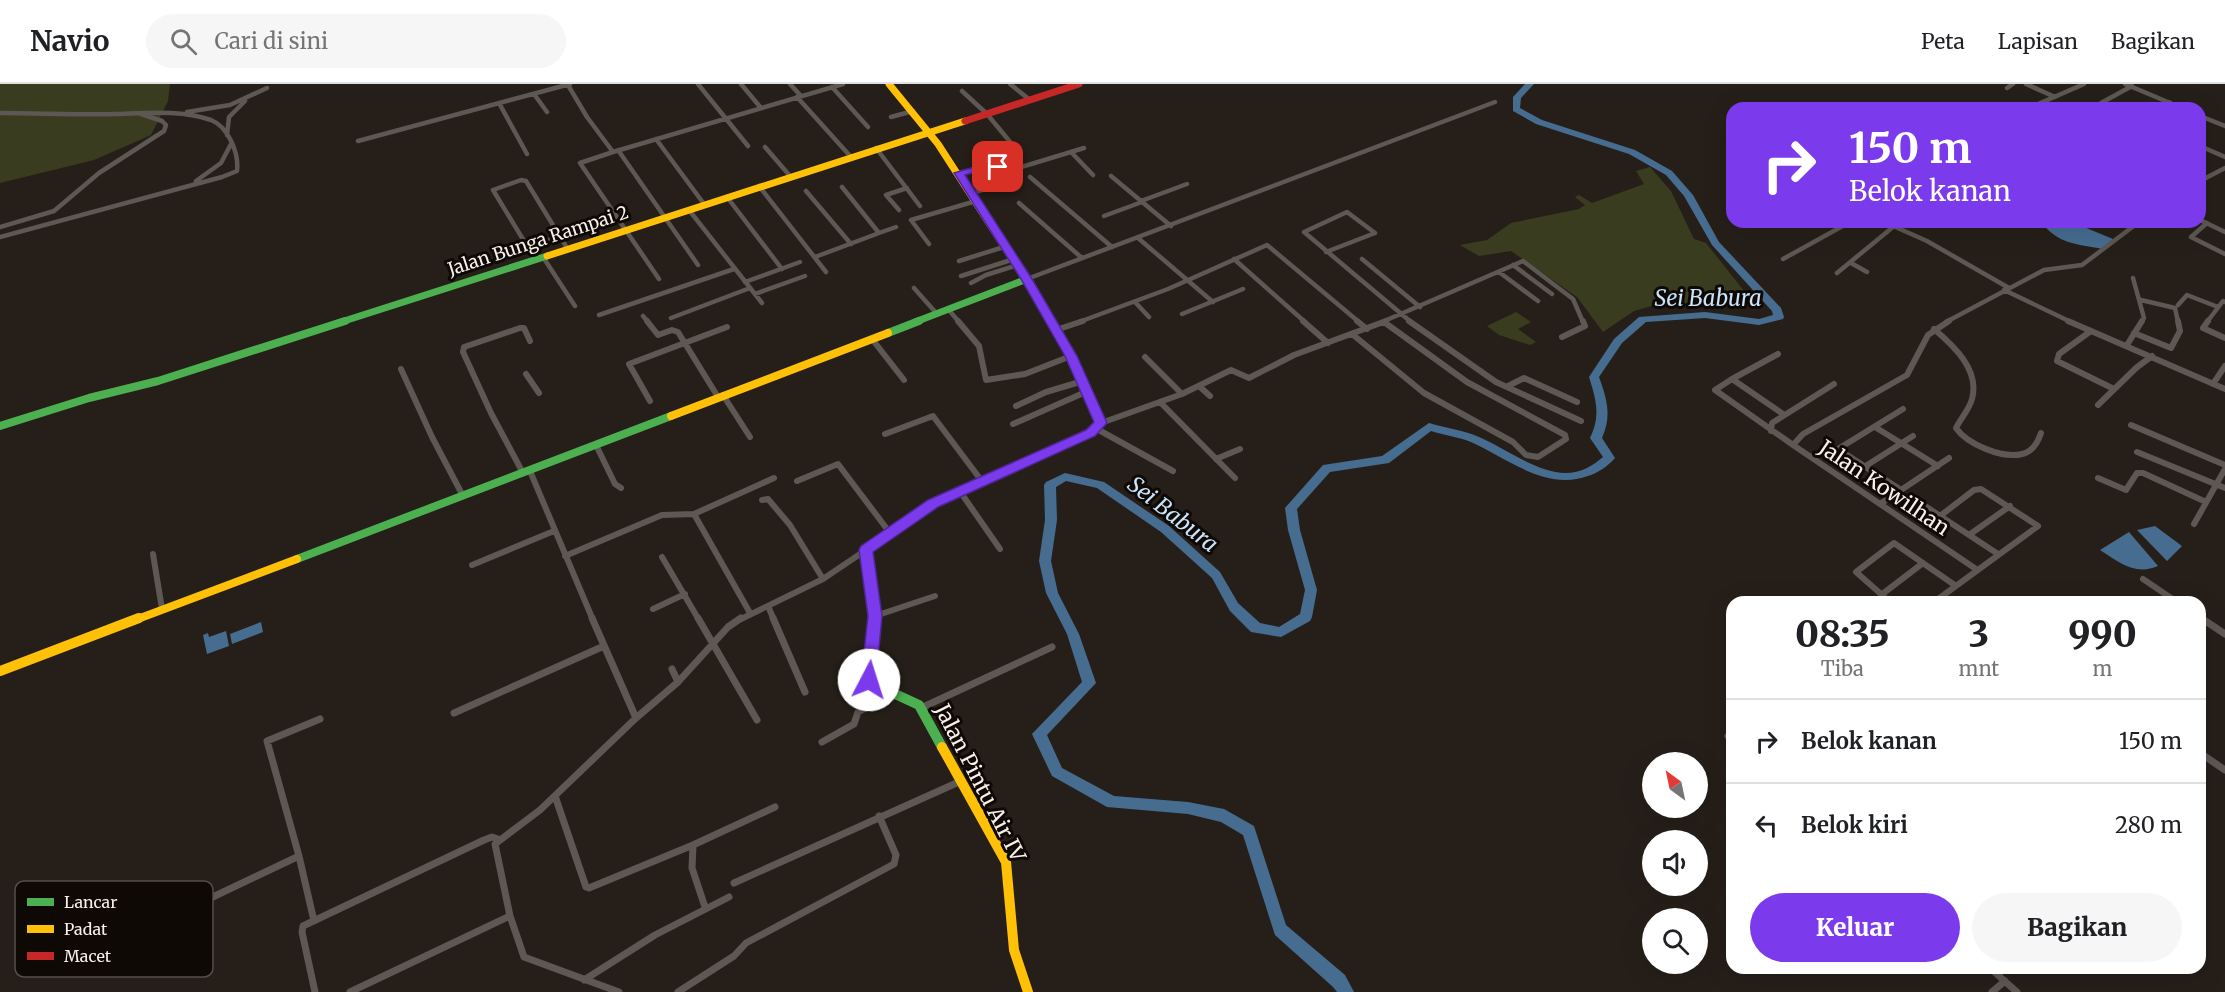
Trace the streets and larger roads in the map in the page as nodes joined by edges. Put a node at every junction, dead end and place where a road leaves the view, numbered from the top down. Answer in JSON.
{"nodes":[{"id":1,"x":569,"y":84,"type":"edge"},
{"id":2,"x":698,"y":84,"type":"edge"},
{"id":3,"x":741,"y":84,"type":"edge"},
{"id":4,"x":790,"y":84,"type":"edge"},
{"id":5,"x":889,"y":84,"type":"edge"},
{"id":6,"x":1010,"y":84,"type":"edge"},
{"id":7,"x":1079,"y":84,"type":"edge"},
{"id":8,"x":2013,"y":84,"type":"edge"},
{"id":9,"x":2026,"y":84,"type":"edge"},
{"id":10,"x":2084,"y":84,"type":"edge"},
{"id":11,"x":2125,"y":84,"type":"edge"},
{"id":12,"x":837,"y":85,"type":"edge"},
{"id":13,"x":2132,"y":86,"type":"junction"},
{"id":14,"x":267,"y":88,"type":"dead end"},
{"id":15,"x":2007,"y":88,"type":"dead end"},
{"id":16,"x":962,"y":91,"type":"dead end"},
{"id":17,"x":534,"y":94,"type":"junction"},
{"id":18,"x":254,"y":95,"type":"junction"},
{"id":19,"x":799,"y":97,"type":"junction"},
{"id":20,"x":2055,"y":97,"type":"junction"},
{"id":21,"x":1030,"y":100,"type":"junction"},
{"id":22,"x":1495,"y":102,"type":"dead end"},
{"id":23,"x":2043,"y":102,"type":"edge"},
{"id":24,"x":2103,"y":102,"type":"edge"},
{"id":25,"x":2169,"y":102,"type":"edge"},
{"id":26,"x":499,"y":104,"type":"junction"},
{"id":27,"x":761,"y":108,"type":"junction"},
{"id":28,"x":914,"y":110,"type":"junction"},
{"id":29,"x":0,"y":111,"type":"edge"},
{"id":30,"x":180,"y":112,"type":"junction"},
{"id":31,"x":547,"y":112,"type":"dead end"},
{"id":32,"x":135,"y":113,"type":"junction"},
{"id":33,"x":987,"y":114,"type":"junction"},
{"id":34,"x":891,"y":117,"type":"dead end"},
{"id":35,"x":726,"y":118,"type":"junction"},
{"id":36,"x":2208,"y":119,"type":"edge"},
{"id":37,"x":2225,"y":126,"type":"edge"},
{"id":38,"x":868,"y":127,"type":"dead end"},
{"id":39,"x":929,"y":131,"type":"junction"},
{"id":40,"x":227,"y":135,"type":"junction"},
{"id":41,"x":656,"y":140,"type":"junction"},
{"id":42,"x":358,"y":141,"type":"dead end"},
{"id":43,"x":231,"y":143,"type":"junction"},
{"id":44,"x":748,"y":146,"type":"dead end"},
{"id":45,"x":765,"y":147,"type":"dead end"},
{"id":46,"x":876,"y":148,"type":"junction"},
{"id":47,"x":1084,"y":148,"type":"dead end"},
{"id":48,"x":2206,"y":149,"type":"edge"},
{"id":49,"x":616,"y":151,"type":"junction"},
{"id":50,"x":1071,"y":152,"type":"junction"},
{"id":51,"x":527,"y":154,"type":"dead end"},
{"id":52,"x":1020,"y":154,"type":"dead end"},
{"id":53,"x":851,"y":156,"type":"junction"},
{"id":54,"x":2225,"y":157,"type":"edge"},
{"id":55,"x":237,"y":160,"type":"junction"},
{"id":56,"x":221,"y":163,"type":"junction"},
{"id":57,"x":2225,"y":168,"type":"edge"},
{"id":58,"x":959,"y":173,"type":"junction"},
{"id":59,"x":1093,"y":175,"type":"dead end"},
{"id":60,"x":790,"y":176,"type":"junction"},
{"id":61,"x":1111,"y":176,"type":"dead end"},
{"id":62,"x":1030,"y":177,"type":"dead end"},
{"id":63,"x":2206,"y":178,"type":"edge"},
{"id":64,"x":1187,"y":184,"type":"dead end"},
{"id":65,"x":759,"y":186,"type":"junction"},
{"id":66,"x":996,"y":186,"type":"dead end"},
{"id":67,"x":842,"y":187,"type":"dead end"},
{"id":68,"x":182,"y":188,"type":"junction"},
{"id":69,"x":907,"y":188,"type":"junction"},
{"id":70,"x":806,"y":191,"type":"dead end"},
{"id":71,"x":727,"y":197,"type":"junction"},
{"id":72,"x":974,"y":197,"type":"junction"},
{"id":73,"x":1142,"y":202,"type":"junction"},
{"id":74,"x":1019,"y":203,"type":"dead end"},
{"id":75,"x":704,"y":204,"type":"junction"},
{"id":76,"x":920,"y":206,"type":"dead end"},
{"id":77,"x":689,"y":210,"type":"junction"},
{"id":78,"x":899,"y":210,"type":"dead end"},
{"id":79,"x":1104,"y":216,"type":"dead end"},
{"id":80,"x":667,"y":217,"type":"junction"},
{"id":81,"x":2207,"y":223,"type":"edge"},
{"id":82,"x":0,"y":226,"type":"edge"},
{"id":83,"x":1171,"y":226,"type":"junction"},
{"id":84,"x":896,"y":227,"type":"dead end"},
{"id":85,"x":1839,"y":228,"type":"edge"},
{"id":86,"x":1892,"y":228,"type":"edge"},
{"id":87,"x":1895,"y":228,"type":"edge"},
{"id":88,"x":2131,"y":228,"type":"edge"},
{"id":89,"x":2201,"y":228,"type":"edge"},
{"id":90,"x":626,"y":230,"type":"junction"},
{"id":91,"x":2225,"y":232,"type":"edge"},
{"id":92,"x":879,"y":233,"type":"junction"},
{"id":93,"x":0,"y":237,"type":"edge"},
{"id":94,"x":560,"y":237,"type":"junction"},
{"id":95,"x":1138,"y":238,"type":"junction"},
{"id":96,"x":929,"y":243,"type":"dead end"},
{"id":97,"x":851,"y":244,"type":"junction"},
{"id":98,"x":1006,"y":246,"type":"junction"},
{"id":99,"x":1112,"y":247,"type":"junction"},
{"id":100,"x":567,"y":248,"type":"junction"},
{"id":101,"x":1326,"y":252,"type":"junction"},
{"id":102,"x":2225,"y":254,"type":"edge"},
{"id":103,"x":543,"y":256,"type":"junction"},
{"id":104,"x":815,"y":256,"type":"junction"},
{"id":105,"x":1082,"y":258,"type":"junction"},
{"id":106,"x":1234,"y":259,"type":"junction"},
{"id":107,"x":1362,"y":259,"type":"dead end"},
{"id":108,"x":1783,"y":259,"type":"dead end"},
{"id":109,"x":959,"y":261,"type":"dead end"},
{"id":110,"x":800,"y":262,"type":"dead end"},
{"id":111,"x":1016,"y":262,"type":"junction"},
{"id":112,"x":1851,"y":263,"type":"junction"},
{"id":113,"x":698,"y":265,"type":"dead end"},
{"id":114,"x":1513,"y":266,"type":"junction"},
{"id":115,"x":734,"y":269,"type":"junction"},
{"id":116,"x":782,"y":269,"type":"junction"},
{"id":117,"x":826,"y":272,"type":"dead end"},
{"id":118,"x":1499,"y":272,"type":"junction"},
{"id":119,"x":1867,"y":272,"type":"dead end"},
{"id":120,"x":1837,"y":273,"type":"dead end"},
{"id":121,"x":806,"y":276,"type":"dead end"},
{"id":122,"x":961,"y":276,"type":"dead end"},
{"id":123,"x":659,"y":279,"type":"dead end"},
{"id":124,"x":1027,"y":279,"type":"junction"},
{"id":125,"x":2133,"y":279,"type":"dead end"},
{"id":126,"x":1186,"y":281,"type":"junction"},
{"id":127,"x":745,"y":282,"type":"junction"},
{"id":128,"x":971,"y":283,"type":"dead end"},
{"id":129,"x":750,"y":288,"type":"junction"},
{"id":130,"x":914,"y":288,"type":"dead end"},
{"id":131,"x":1243,"y":289,"type":"dead end"},
{"id":132,"x":2006,"y":289,"type":"junction"},
{"id":133,"x":755,"y":294,"type":"junction"},
{"id":134,"x":1552,"y":294,"type":"dead end"},
{"id":135,"x":2141,"y":300,"type":"junction"},
{"id":136,"x":1538,"y":301,"type":"dead end"},
{"id":137,"x":1135,"y":302,"type":"junction"},
{"id":138,"x":1213,"y":302,"type":"junction"},
{"id":139,"x":2225,"y":302,"type":"edge"},
{"id":140,"x":762,"y":303,"type":"dead end"},
{"id":141,"x":2178,"y":305,"type":"dead end"},
{"id":142,"x":575,"y":306,"type":"dead end"},
{"id":143,"x":1420,"y":307,"type":"junction"},
{"id":144,"x":2218,"y":307,"type":"junction"},
{"id":145,"x":948,"y":309,"type":"junction"},
{"id":146,"x":937,"y":314,"type":"junction"},
{"id":147,"x":1182,"y":314,"type":"dead end"},
{"id":148,"x":598,"y":315,"type":"dead end"},
{"id":149,"x":1402,"y":315,"type":"junction"},
{"id":150,"x":643,"y":316,"type":"dead end"},
{"id":151,"x":1149,"y":317,"type":"dead end"},
{"id":152,"x":671,"y":318,"type":"dead end"},
{"id":153,"x":1384,"y":322,"type":"junction"},
{"id":154,"x":727,"y":327,"type":"dead end"},
{"id":155,"x":1367,"y":329,"type":"junction"},
{"id":156,"x":1934,"y":329,"type":"junction"},
{"id":157,"x":1056,"y":330,"type":"junction"},
{"id":158,"x":2091,"y":331,"type":"junction"},
{"id":159,"x":2134,"y":333,"type":"junction"},
{"id":160,"x":1352,"y":334,"type":"junction"},
{"id":161,"x":1562,"y":337,"type":"dead end"},
{"id":162,"x":2225,"y":338,"type":"edge"},
{"id":163,"x":872,"y":339,"type":"junction"},
{"id":164,"x":530,"y":341,"type":"dead end"},
{"id":165,"x":684,"y":343,"type":"junction"},
{"id":166,"x":1328,"y":343,"type":"junction"},
{"id":167,"x":2127,"y":345,"type":"junction"},
{"id":168,"x":1778,"y":354,"type":"dead end"},
{"id":169,"x":1071,"y":356,"type":"junction"},
{"id":170,"x":2152,"y":356,"type":"junction"},
{"id":171,"x":1145,"y":357,"type":"dead end"},
{"id":172,"x":2225,"y":366,"type":"edge"},
{"id":173,"x":401,"y":369,"type":"dead end"},
{"id":174,"x":526,"y":374,"type":"dead end"},
{"id":175,"x":1732,"y":379,"type":"junction"},
{"id":176,"x":904,"y":380,"type":"dead end"},
{"id":177,"x":1083,"y":381,"type":"junction"},
{"id":178,"x":1834,"y":384,"type":"dead end"},
{"id":179,"x":2213,"y":384,"type":"junction"},
{"id":180,"x":1199,"y":386,"type":"junction"},
{"id":181,"x":1508,"y":386,"type":"junction"},
{"id":182,"x":2114,"y":389,"type":"junction"},
{"id":183,"x":2225,"y":389,"type":"edge"},
{"id":184,"x":1088,"y":391,"type":"junction"},
{"id":185,"x":539,"y":393,"type":"dead end"},
{"id":186,"x":1182,"y":394,"type":"junction"},
{"id":187,"x":720,"y":396,"type":"junction"},
{"id":188,"x":1210,"y":396,"type":"dead end"},
{"id":189,"x":650,"y":401,"type":"dead end"},
{"id":190,"x":1160,"y":402,"type":"junction"},
{"id":191,"x":1577,"y":402,"type":"dead end"},
{"id":192,"x":2098,"y":405,"type":"dead end"},
{"id":193,"x":1016,"y":406,"type":"dead end"},
{"id":194,"x":1903,"y":409,"type":"dead end"},
{"id":195,"x":1783,"y":414,"type":"junction"},
{"id":196,"x":1581,"y":421,"type":"dead end"},
{"id":197,"x":1013,"y":424,"type":"dead end"},
{"id":198,"x":2131,"y":425,"type":"dead end"},
{"id":199,"x":0,"y":426,"type":"edge"},
{"id":200,"x":1099,"y":426,"type":"junction"},
{"id":201,"x":1875,"y":427,"type":"junction"},
{"id":202,"x":1771,"y":431,"type":"junction"},
{"id":203,"x":2041,"y":433,"type":"dead end"},
{"id":204,"x":885,"y":434,"type":"dead end"},
{"id":205,"x":1913,"y":436,"type":"dead end"},
{"id":206,"x":750,"y":437,"type":"dead end"},
{"id":207,"x":1901,"y":443,"type":"junction"},
{"id":208,"x":596,"y":445,"type":"junction"},
{"id":209,"x":1793,"y":445,"type":"junction"},
{"id":210,"x":1240,"y":449,"type":"dead end"},
{"id":211,"x":2137,"y":452,"type":"dead end"},
{"id":212,"x":1949,"y":458,"type":"dead end"},
{"id":213,"x":1216,"y":459,"type":"junction"},
{"id":214,"x":1938,"y":466,"type":"junction"},
{"id":215,"x":1864,"y":467,"type":"junction"},
{"id":216,"x":2225,"y":467,"type":"edge"},
{"id":217,"x":1173,"y":471,"type":"dead end"},
{"id":218,"x":527,"y":472,"type":"junction"},
{"id":219,"x":774,"y":478,"type":"dead end"},
{"id":220,"x":1235,"y":478,"type":"dead end"},
{"id":221,"x":2098,"y":478,"type":"dead end"},
{"id":222,"x":981,"y":480,"type":"junction"},
{"id":223,"x":797,"y":481,"type":"dead end"},
{"id":224,"x":2217,"y":485,"type":"junction"},
{"id":225,"x":621,"y":488,"type":"dead end"},
{"id":226,"x":2225,"y":488,"type":"edge"},
{"id":227,"x":959,"y":490,"type":"junction"},
{"id":228,"x":1901,"y":490,"type":"junction"},
{"id":229,"x":463,"y":496,"type":"junction"},
{"id":230,"x":762,"y":500,"type":"dead end"},
{"id":231,"x":2206,"y":502,"type":"junction"},
{"id":232,"x":1880,"y":504,"type":"junction"},
{"id":233,"x":1925,"y":506,"type":"dead end"},
{"id":234,"x":2010,"y":506,"type":"junction"},
{"id":235,"x":694,"y":514,"type":"junction"},
{"id":236,"x":1940,"y":516,"type":"junction"},
{"id":237,"x":2193,"y":524,"type":"dead end"},
{"id":238,"x":554,"y":531,"type":"junction"},
{"id":239,"x":890,"y":533,"type":"junction"},
{"id":240,"x":1969,"y":535,"type":"junction"},
{"id":241,"x":1000,"y":549,"type":"dead end"},
{"id":242,"x":866,"y":550,"type":"junction"},
{"id":243,"x":153,"y":554,"type":"dead end"},
{"id":244,"x":1998,"y":554,"type":"junction"},
{"id":245,"x":565,"y":556,"type":"junction"},
{"id":246,"x":662,"y":557,"type":"dead end"},
{"id":247,"x":1923,"y":563,"type":"junction"},
{"id":248,"x":472,"y":565,"type":"dead end"},
{"id":249,"x":1976,"y":569,"type":"junction"},
{"id":250,"x":823,"y":579,"type":"junction"},
{"id":251,"x":2144,"y":579,"type":"dead end"},
{"id":252,"x":1956,"y":586,"type":"junction"},
{"id":253,"x":684,"y":594,"type":"junction"},
{"id":254,"x":1881,"y":595,"type":"joint"},
{"id":255,"x":935,"y":596,"type":"dead end"},
{"id":256,"x":1942,"y":596,"type":"edge"},
{"id":257,"x":2168,"y":596,"type":"edge"},
{"id":258,"x":768,"y":606,"type":"junction"},
{"id":259,"x":162,"y":609,"type":"junction"},
{"id":260,"x":653,"y":609,"type":"dead end"},
{"id":261,"x":750,"y":613,"type":"junction"},
{"id":262,"x":875,"y":616,"type":"junction"},
{"id":263,"x":2206,"y":622,"type":"edge"},
{"id":264,"x":2225,"y":634,"type":"edge"},
{"id":265,"x":714,"y":644,"type":"junction"},
{"id":266,"x":604,"y":646,"type":"junction"},
{"id":267,"x":1052,"y":647,"type":"dead end"},
{"id":268,"x":672,"y":669,"type":"dead end"},
{"id":269,"x":0,"y":671,"type":"edge"},
{"id":270,"x":678,"y":681,"type":"junction"},
{"id":271,"x":805,"y":692,"type":"dead end"},
{"id":272,"x":893,"y":693,"type":"junction"},
{"id":273,"x":921,"y":708,"type":"junction"},
{"id":274,"x":454,"y":713,"type":"dead end"},
{"id":275,"x":636,"y":718,"type":"junction"},
{"id":276,"x":320,"y":719,"type":"dead end"},
{"id":277,"x":757,"y":720,"type":"dead end"},
{"id":278,"x":822,"y":742,"type":"dead end"},
{"id":279,"x":2206,"y":757,"type":"edge"},
{"id":280,"x":2225,"y":770,"type":"edge"},
{"id":281,"x":961,"y":781,"type":"junction"},
{"id":282,"x":555,"y":796,"type":"junction"},
{"id":283,"x":775,"y":807,"type":"dead end"},
{"id":284,"x":879,"y":816,"type":"junction"},
{"id":285,"x":498,"y":839,"type":"junction"},
{"id":286,"x":693,"y":845,"type":"junction"},
{"id":287,"x":299,"y":856,"type":"junction"},
{"id":288,"x":734,"y":883,"type":"dead end"},
{"id":289,"x":213,"y":897,"type":"edge"},
{"id":290,"x":729,"y":897,"type":"dead end"},
{"id":291,"x":705,"y":907,"type":"junction"},
{"id":292,"x":510,"y":916,"type":"junction"},
{"id":293,"x":314,"y":921,"type":"junction"},
{"id":294,"x":1997,"y":974,"type":"edge"},
{"id":295,"x":584,"y":980,"type":"junction"},
{"id":296,"x":2005,"y":981,"type":"junction"},
{"id":297,"x":615,"y":991,"type":"edge"},
{"id":298,"x":315,"y":992,"type":"edge"},
{"id":299,"x":350,"y":992,"type":"edge"},
{"id":300,"x":678,"y":992,"type":"edge"},
{"id":301,"x":1028,"y":992,"type":"edge"},
{"id":302,"x":1992,"y":992,"type":"edge"},
{"id":303,"x":2017,"y":992,"type":"edge"}],
"edges":[{"from":1,"to":17,"type":"street"},
{"from":1,"to":49,"type":"street"},
{"from":2,"to":35,"type":"street"},
{"from":3,"to":27,"type":"street"},
{"from":4,"to":19,"type":"street"},
{"from":5,"to":28,"type":"street"},
{"from":6,"to":21,"type":"street"},
{"from":7,"to":21,"type":"street","name":"Jalan Bunga Rampai 2"},
{"from":8,"to":15,"type":"street"},
{"from":9,"to":20,"type":"street"},
{"from":10,"to":20,"type":"street"},
{"from":11,"to":13,"type":"street"},
{"from":12,"to":19,"type":"street"},
{"from":12,"to":38,"type":"street"},
{"from":13,"to":24,"type":"street"},
{"from":13,"to":25,"type":"street"},
{"from":14,"to":18,"type":"street"},
{"from":16,"to":33,"type":"street"},
{"from":17,"to":26,"type":"street"},
{"from":17,"to":31,"type":"street"},
{"from":18,"to":30,"type":"street"},
{"from":18,"to":40,"type":"street"},
{"from":19,"to":27,"type":"street"},
{"from":19,"to":53,"type":"street"},
{"from":20,"to":23,"type":"street"},
{"from":21,"to":33,"type":"street","name":"Jalan Bunga Rampai 2"},
{"from":22,"to":83,"type":"street"},
{"from":26,"to":42,"type":"street"},
{"from":26,"to":51,"type":"street"},
{"from":27,"to":35,"type":"street"},
{"from":28,"to":34,"type":"street"},
{"from":28,"to":39,"type":"street"},
{"from":29,"to":32,"type":"street"},
{"from":30,"to":32,"type":"street"},
{"from":30,"to":40,"type":"street"},
{"from":32,"to":82,"type":"street"},
{"from":33,"to":39,"type":"street","name":"Jalan Bunga Rampai 2"},
{"from":33,"to":52,"type":"street"},
{"from":35,"to":41,"type":"street"},
{"from":35,"to":44,"type":"street"},
{"from":36,"to":37,"type":"street"},
{"from":39,"to":46,"type":"street","name":"Jalan Bunga Rampai 2"},
{"from":39,"to":58,"type":"street"},
{"from":40,"to":43,"type":"street"},
{"from":41,"to":49,"type":"street"},
{"from":41,"to":75,"type":"street"},
{"from":43,"to":55,"type":"street"},
{"from":43,"to":56,"type":"street"},
{"from":45,"to":60,"type":"street"},
{"from":46,"to":53,"type":"street","name":"Jalan Bunga Rampai 2"},
{"from":46,"to":69,"type":"street"},
{"from":47,"to":50,"type":"street"},
{"from":48,"to":54,"type":"street"},
{"from":49,"to":80,"type":"street"},
{"from":49,"to":90,"type":"street"},
{"from":50,"to":58,"type":"street"},
{"from":50,"to":59,"type":"street"},
{"from":53,"to":60,"type":"street","name":"Jalan Bunga Rampai 2"},
{"from":55,"to":56,"type":"street"},
{"from":55,"to":68,"type":"street"},
{"from":56,"to":68,"type":"street"},
{"from":57,"to":63,"type":"street"},
{"from":58,"to":72,"type":"street"},
{"from":60,"to":65,"type":"street","name":"Jalan Bunga Rampai 2"},
{"from":61,"to":73,"type":"street"},
{"from":62,"to":99,"type":"street"},
{"from":64,"to":73,"type":"street"},
{"from":65,"to":71,"type":"street","name":"Jalan Bunga Rampai 2"},
{"from":65,"to":104,"type":"street"},
{"from":66,"to":72,"type":"street"},
{"from":67,"to":92,"type":"street"},
{"from":68,"to":93,"type":"street"},
{"from":69,"to":76,"type":"street"},
{"from":69,"to":78,"type":"street"},
{"from":70,"to":97,"type":"street"},
{"from":71,"to":75,"type":"street","name":"Jalan Bunga Rampai 2"},
{"from":71,"to":116,"type":"street"},
{"from":72,"to":96,"type":"street"},
{"from":72,"to":98,"type":"street"},
{"from":73,"to":79,"type":"street"},
{"from":73,"to":83,"type":"street"},
{"from":74,"to":105,"type":"street"},
{"from":75,"to":77,"type":"street","name":"Jalan Bunga Rampai 2"},
{"from":77,"to":80,"type":"street","name":"Jalan Bunga Rampai 2"},
{"from":77,"to":115,"type":"street"},
{"from":80,"to":90,"type":"street","name":"Jalan Bunga Rampai 2"},
{"from":80,"to":113,"type":"street"},
{"from":81,"to":91,"type":"street"},
{"from":83,"to":95,"type":"street"},
{"from":84,"to":92,"type":"street"},
{"from":85,"to":108,"type":"street"},
{"from":86,"to":112,"type":"street"},
{"from":87,"to":132,"type":"street"},
{"from":88,"to":132,"type":"street","name":"Jalan Kowilhan"},
{"from":89,"to":102,"type":"street"},
{"from":90,"to":100,"type":"street","name":"Jalan Bunga Rampai 2"},
{"from":90,"to":123,"type":"street"},
{"from":92,"to":97,"type":"street"},
{"from":94,"to":94,"type":"street"},
{"from":94,"to":100,"type":"street"},
{"from":95,"to":99,"type":"street"},
{"from":95,"to":126,"type":"street"},
{"from":97,"to":104,"type":"street"},
{"from":98,"to":109,"type":"street"},
{"from":98,"to":111,"type":"street"},
{"from":99,"to":105,"type":"street"},
{"from":100,"to":103,"type":"street","name":"Jalan Bunga Rampai 2"},
{"from":101,"to":101,"type":"street"},
{"from":101,"to":149,"type":"street"},
{"from":103,"to":142,"type":"street"},
{"from":103,"to":199,"type":"street","name":"Jalan Bunga Rampai 2"},
{"from":104,"to":117,"type":"street"},
{"from":105,"to":124,"type":"street"},
{"from":106,"to":126,"type":"street"},
{"from":106,"to":155,"type":"street"},
{"from":106,"to":166,"type":"street"},
{"from":107,"to":143,"type":"street"},
{"from":110,"to":116,"type":"street"},
{"from":111,"to":122,"type":"street"},
{"from":111,"to":124,"type":"street"},
{"from":111,"to":128,"type":"street"},
{"from":112,"to":119,"type":"street"},
{"from":112,"to":120,"type":"street"},
{"from":114,"to":118,"type":"street"},
{"from":114,"to":134,"type":"street"},
{"from":114,"to":161,"type":"street"},
{"from":115,"to":127,"type":"street"},
{"from":115,"to":148,"type":"street"},
{"from":116,"to":127,"type":"street"},
{"from":118,"to":136,"type":"street"},
{"from":118,"to":143,"type":"street"},
{"from":121,"to":133,"type":"street"},
{"from":124,"to":145,"type":"street"},
{"from":124,"to":157,"type":"street"},
{"from":125,"to":135,"type":"street"},
{"from":126,"to":137,"type":"street"},
{"from":126,"to":138,"type":"street"},
{"from":127,"to":129,"type":"street"},
{"from":129,"to":133,"type":"street"},
{"from":129,"to":152,"type":"street"},
{"from":130,"to":146,"type":"street"},
{"from":131,"to":138,"type":"street"},
{"from":132,"to":156,"type":"street","name":"Jalan Kowilhan"},
{"from":132,"to":158,"type":"street"},
{"from":133,"to":140,"type":"street"},
{"from":135,"to":159,"type":"street"},
{"from":135,"to":159,"type":"street"},
{"from":137,"to":151,"type":"street"},
{"from":137,"to":157,"type":"street"},
{"from":138,"to":147,"type":"street"},
{"from":139,"to":144,"type":"street"},
{"from":141,"to":144,"type":"street"},
{"from":143,"to":149,"type":"street"},
{"from":144,"to":162,"type":"street"},
{"from":145,"to":146,"type":"street"},
{"from":145,"to":169,"type":"street"},
{"from":146,"to":163,"type":"street"},
{"from":149,"to":153,"type":"street"},
{"from":149,"to":181,"type":"street"},
{"from":150,"to":165,"type":"street"},
{"from":153,"to":155,"type":"street"},
{"from":153,"to":160,"type":"street"},
{"from":154,"to":165,"type":"street"},
{"from":155,"to":160,"type":"street"},
{"from":156,"to":203,"type":"street"},
{"from":156,"to":209,"type":"street","name":"Jalan Kowilhan"},
{"from":157,"to":169,"type":"street"},
{"from":158,"to":167,"type":"street"},
{"from":158,"to":182,"type":"street"},
{"from":159,"to":167,"type":"street"},
{"from":160,"to":166,"type":"street"},
{"from":163,"to":176,"type":"street"},
{"from":163,"to":187,"type":"street"},
{"from":164,"to":218,"type":"street"},
{"from":165,"to":187,"type":"street"},
{"from":165,"to":189,"type":"street"},
{"from":166,"to":180,"type":"street"},
{"from":167,"to":170,"type":"street"},
{"from":168,"to":175,"type":"street"},
{"from":169,"to":177,"type":"street"},
{"from":170,"to":179,"type":"street"},
{"from":170,"to":182,"type":"street"},
{"from":171,"to":186,"type":"street"},
{"from":172,"to":179,"type":"street"},
{"from":173,"to":229,"type":"street"},
{"from":174,"to":185,"type":"street"},
{"from":175,"to":195,"type":"street"},
{"from":175,"to":202,"type":"street"},
{"from":177,"to":184,"type":"street"},
{"from":177,"to":193,"type":"street"},
{"from":178,"to":195,"type":"street"},
{"from":179,"to":183,"type":"street"},
{"from":180,"to":186,"type":"street"},
{"from":180,"to":188,"type":"street"},
{"from":181,"to":191,"type":"street"},
{"from":181,"to":196,"type":"street"},
{"from":182,"to":192,"type":"street"},
{"from":184,"to":197,"type":"street"},
{"from":184,"to":200,"type":"street"},
{"from":186,"to":190,"type":"street"},
{"from":187,"to":206,"type":"street"},
{"from":187,"to":208,"type":"street"},
{"from":190,"to":200,"type":"street"},
{"from":190,"to":213,"type":"street"},
{"from":194,"to":201,"type":"street"},
{"from":195,"to":202,"type":"street"},
{"from":198,"to":216,"type":"street"},
{"from":200,"to":217,"type":"street"},
{"from":200,"to":222,"type":"street"},
{"from":201,"to":207,"type":"street"},
{"from":201,"to":215,"type":"street"},
{"from":202,"to":209,"type":"street"},
{"from":204,"to":222,"type":"street"},
{"from":205,"to":207,"type":"street"},
{"from":207,"to":214,"type":"street"},
{"from":207,"to":215,"type":"street"},
{"from":208,"to":218,"type":"street"},
{"from":208,"to":225,"type":"street"},
{"from":209,"to":232,"type":"street","name":"Jalan Kowilhan"},
{"from":210,"to":213,"type":"street"},
{"from":211,"to":224,"type":"street"},
{"from":212,"to":214,"type":"street"},
{"from":213,"to":220,"type":"street"},
{"from":214,"to":228,"type":"street"},
{"from":215,"to":228,"type":"street"},
{"from":216,"to":224,"type":"street"},
{"from":218,"to":229,"type":"street"},
{"from":218,"to":238,"type":"street"},
{"from":219,"to":235,"type":"street"},
{"from":221,"to":231,"type":"street"},
{"from":222,"to":227,"type":"street"},
{"from":223,"to":239,"type":"street"},
{"from":224,"to":226,"type":"street"},
{"from":224,"to":231,"type":"street"},
{"from":227,"to":239,"type":"street"},
{"from":227,"to":241,"type":"street"},
{"from":228,"to":232,"type":"street"},
{"from":229,"to":259,"type":"street"},
{"from":230,"to":250,"type":"street"},
{"from":231,"to":237,"type":"street"},
{"from":232,"to":249,"type":"street","name":"Jalan Kowilhan"},
{"from":233,"to":236,"type":"street"},
{"from":234,"to":236,"type":"street"},
{"from":234,"to":240,"type":"street"},
{"from":234,"to":244,"type":"street"},
{"from":235,"to":245,"type":"street"},
{"from":235,"to":261,"type":"street"},
{"from":236,"to":240,"type":"street"},
{"from":238,"to":245,"type":"street"},
{"from":238,"to":248,"type":"street"},
{"from":239,"to":242,"type":"street"},
{"from":240,"to":244,"type":"street"},
{"from":242,"to":250,"type":"street"},
{"from":242,"to":262,"type":"street","name":"Jalan Pintu Air IV"},
{"from":243,"to":259,"type":"street"},
{"from":244,"to":249,"type":"street"},
{"from":245,"to":266,"type":"street"},
{"from":246,"to":253,"type":"street"},
{"from":247,"to":252,"type":"street"},
{"from":247,"to":254,"type":"street"},
{"from":247,"to":254,"type":"street"},
{"from":249,"to":252,"type":"street"},
{"from":250,"to":258,"type":"street"},
{"from":251,"to":257,"type":"street"},
{"from":252,"to":256,"type":"street"},
{"from":253,"to":260,"type":"street"},
{"from":253,"to":265,"type":"street"},
{"from":255,"to":262,"type":"street"},
{"from":258,"to":261,"type":"street"},
{"from":258,"to":271,"type":"street"},
{"from":259,"to":269,"type":"street"},
{"from":261,"to":265,"type":"street"},
{"from":262,"to":272,"type":"street","name":"Jalan Pintu Air IV"},
{"from":263,"to":264,"type":"street"},
{"from":265,"to":270,"type":"street"},
{"from":265,"to":277,"type":"street"},
{"from":266,"to":274,"type":"street"},
{"from":266,"to":275,"type":"street"},
{"from":267,"to":273,"type":"street"},
{"from":268,"to":270,"type":"street"},
{"from":270,"to":275,"type":"street"},
{"from":272,"to":273,"type":"street","name":"Jalan Pintu Air IV"},
{"from":272,"to":278,"type":"street"},
{"from":273,"to":281,"type":"street","name":"Jalan Pintu Air IV"},
{"from":275,"to":282,"type":"street"},
{"from":276,"to":287,"type":"street"},
{"from":279,"to":280,"type":"street"},
{"from":281,"to":284,"type":"street"},
{"from":281,"to":301,"type":"street","name":"Jalan Pintu Air IV"},
{"from":282,"to":285,"type":"street"},
{"from":282,"to":286,"type":"street"},
{"from":283,"to":286,"type":"street"},
{"from":284,"to":288,"type":"street"},
{"from":284,"to":300,"type":"street"},
{"from":285,"to":292,"type":"street"},
{"from":285,"to":293,"type":"street"},
{"from":286,"to":291,"type":"street"},
{"from":287,"to":289,"type":"street"},
{"from":287,"to":293,"type":"street"},
{"from":290,"to":291,"type":"street"},
{"from":291,"to":295,"type":"street"},
{"from":292,"to":295,"type":"street"},
{"from":292,"to":299,"type":"street"},
{"from":293,"to":298,"type":"street"},
{"from":294,"to":296,"type":"street"},
{"from":295,"to":297,"type":"street"},
{"from":296,"to":302,"type":"street"},
{"from":296,"to":303,"type":"street"}]}
